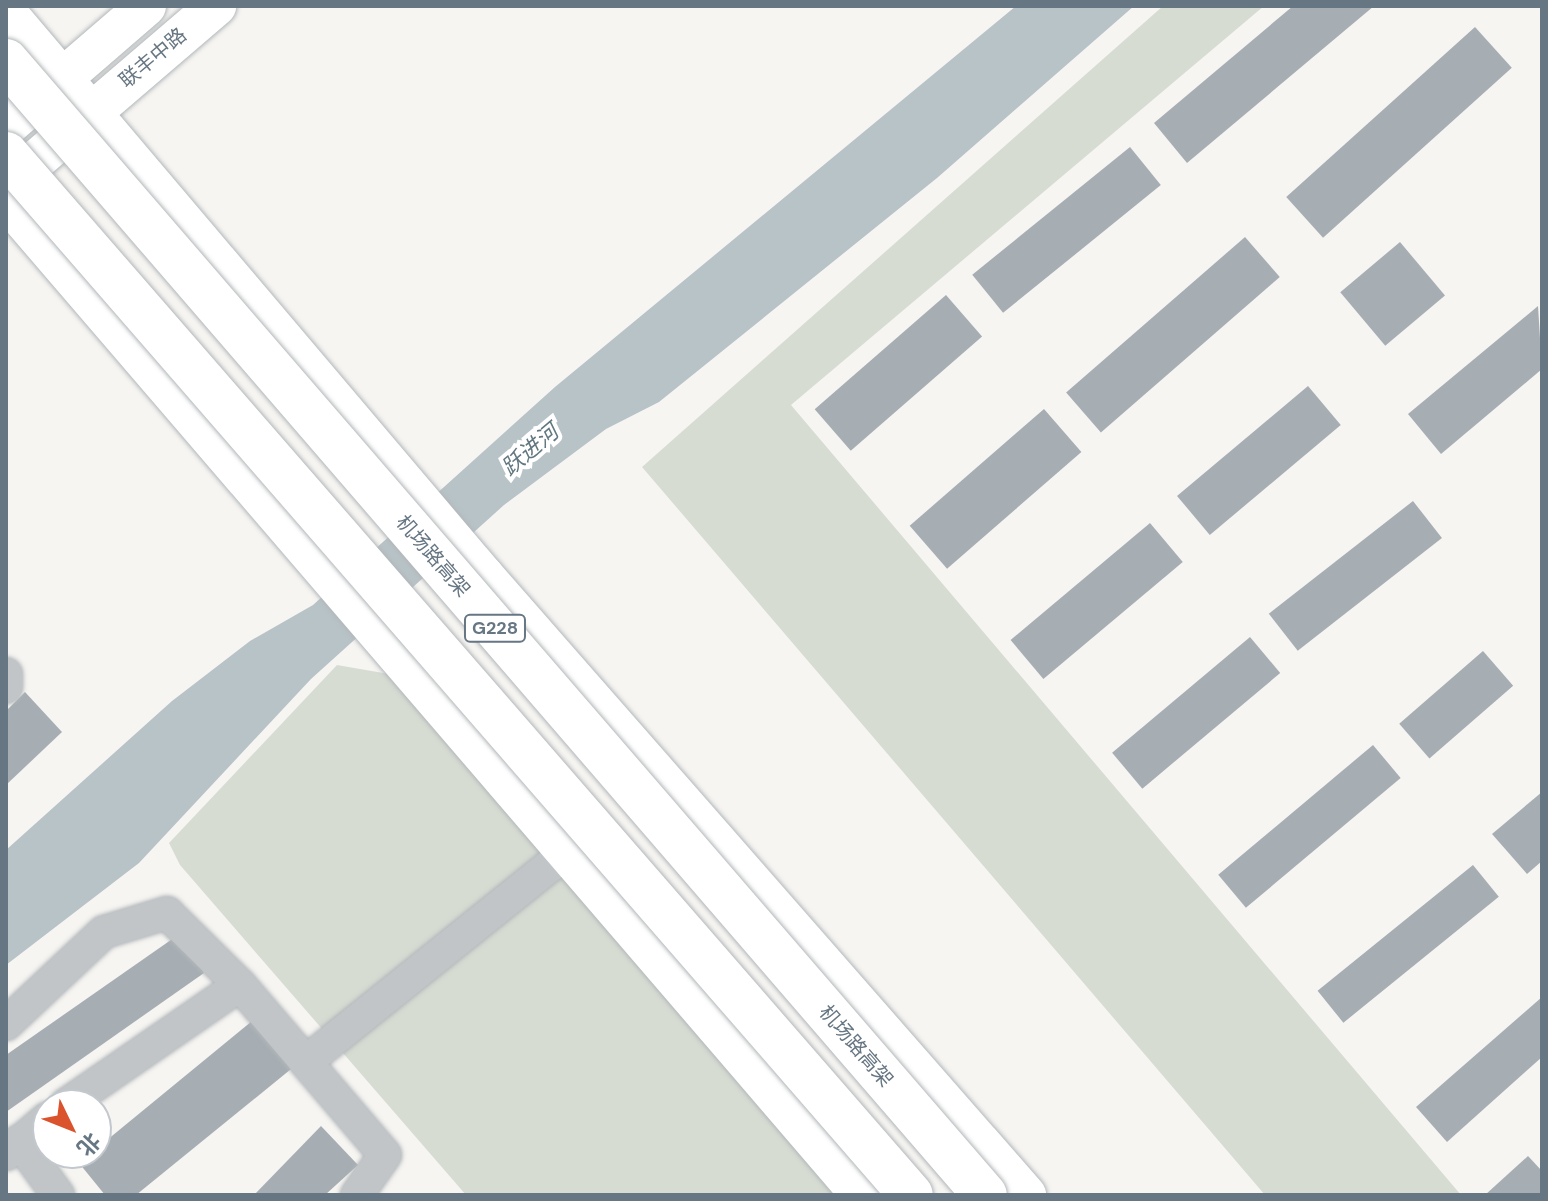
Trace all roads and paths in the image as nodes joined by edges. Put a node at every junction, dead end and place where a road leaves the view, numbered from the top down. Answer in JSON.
{"nodes":[{"id":1,"x":146,"y":6,"type":"edge"},
{"id":2,"x":216,"y":6,"type":"edge"},
{"id":3,"x":6,"y":12,"type":"edge"},
{"id":4,"x":6,"y":61,"type":"edge"},
{"id":5,"x":62,"y":77,"type":"junction"},
{"id":6,"x":91,"y":111,"type":"junction"},
{"id":7,"x":6,"y":127,"type":"edge"},
{"id":8,"x":6,"y":154,"type":"edge"},
{"id":9,"x":6,"y":186,"type":"edge"},
{"id":10,"x":6,"y":200,"type":"edge"},
{"id":11,"x":6,"y":674,"type":"edge"},
{"id":12,"x":6,"y":687,"type":"edge"},
{"id":13,"x":567,"y":852,"type":"junction"},
{"id":14,"x":240,"y":985,"type":"junction"},
{"id":15,"x":6,"y":1024,"type":"edge"},
{"id":16,"x":307,"y":1061,"type":"junction"},
{"id":17,"x":89,"y":1089,"type":"edge"},
{"id":18,"x":32,"y":1131,"type":"edge"},
{"id":19,"x":12,"y":1148,"type":"edge"},
{"id":20,"x":58,"y":1195,"type":"edge"},
{"id":21,"x":357,"y":1195,"type":"edge"},
{"id":22,"x":861,"y":1195,"type":"edge"},
{"id":23,"x":911,"y":1195,"type":"edge"},
{"id":24,"x":985,"y":1195,"type":"edge"},
{"id":25,"x":1026,"y":1195,"type":"edge"}],
"edges":[{"from":1,"to":5,"type":"main road"},
{"from":2,"to":6,"type":"main road","name":"联丰中路"},
{"from":3,"to":5,"type":"main road"},
{"from":4,"to":24,"type":"highway","name":"机场路高架","number":"G228","bridge":true},
{"from":5,"to":6,"type":"main road"},
{"from":5,"to":7,"type":"main road"},
{"from":6,"to":9,"type":"main road","name":"联丰中路"},
{"from":6,"to":25,"type":"main road"},
{"from":8,"to":23,"type":"highway","number":"G228","bridge":true},
{"from":10,"to":13,"type":"main road"},
{"from":11,"to":12,"type":"lane"},
{"from":13,"to":16,"type":"lane"},
{"from":13,"to":22,"type":"main road"},
{"from":14,"to":15,"type":"lane"},
{"from":14,"to":16,"type":"lane"},
{"from":14,"to":17,"type":"lane"},
{"from":16,"to":21,"type":"lane"},
{"from":18,"to":19,"type":"lane"},
{"from":19,"to":20,"type":"lane"}]}
